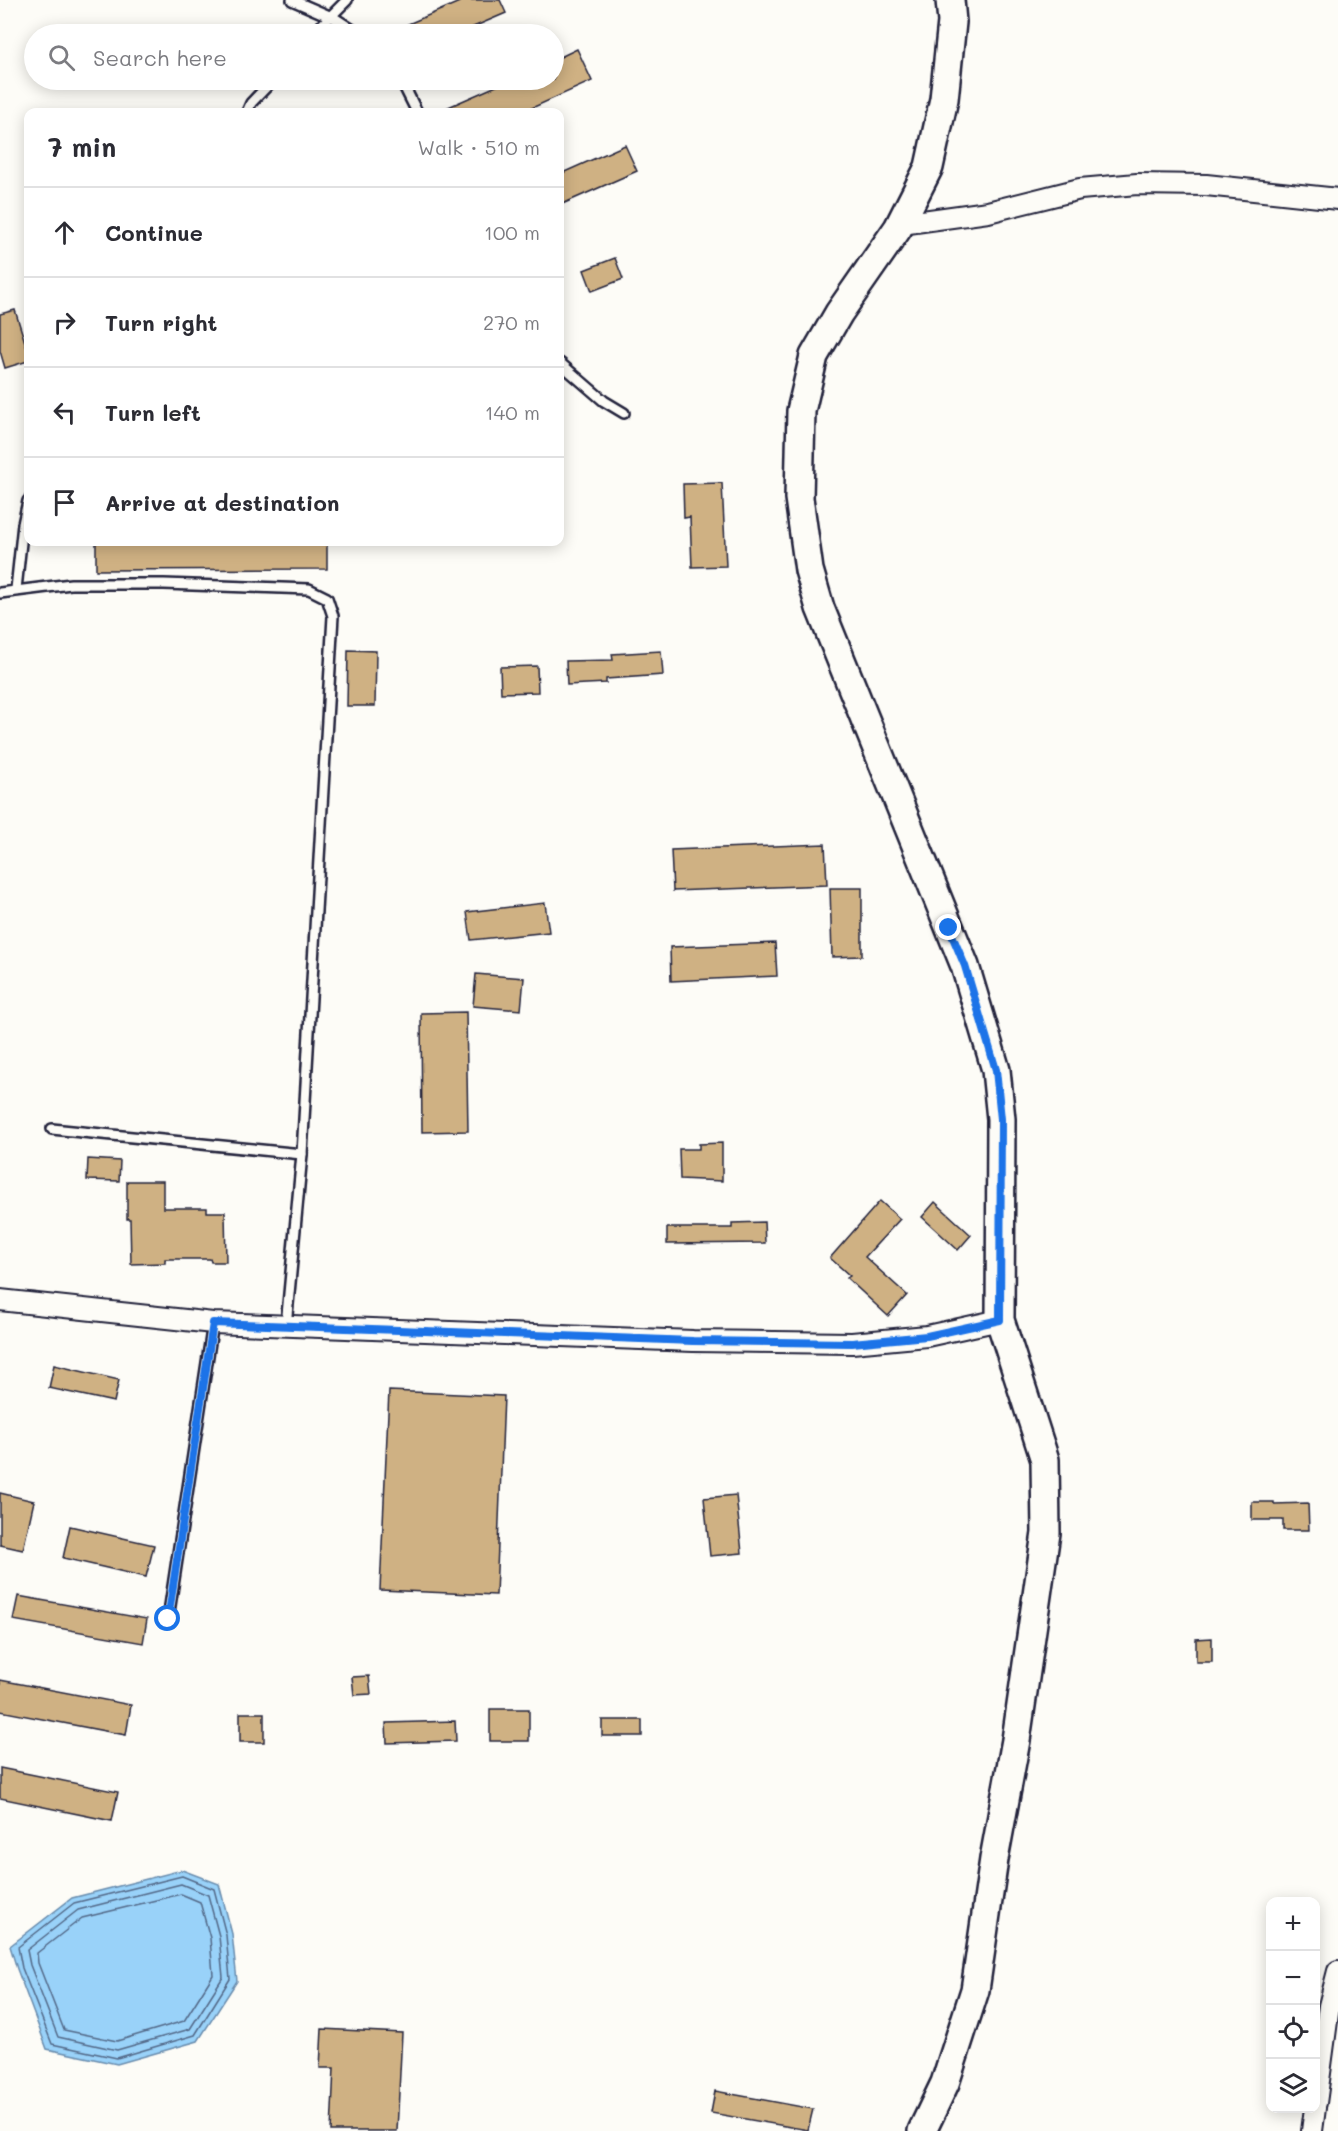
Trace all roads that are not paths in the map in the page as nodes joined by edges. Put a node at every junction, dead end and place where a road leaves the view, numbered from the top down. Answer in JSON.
{"nodes":[{"id":1,"x":292,"y":0,"type":"edge"},
{"id":2,"x":347,"y":0,"type":"edge"},
{"id":3,"x":950,"y":0,"type":"edge"},
{"id":4,"x":331,"y":16,"type":"junction"},
{"id":5,"x":323,"y":24,"type":"edge"},
{"id":6,"x":343,"y":24,"type":"edge"},
{"id":7,"x":263,"y":90,"type":"edge"},
{"id":8,"x":406,"y":90,"type":"edge"},
{"id":9,"x":249,"y":108,"type":"edge"},
{"id":10,"x":415,"y":108,"type":"edge"},
{"id":11,"x":1338,"y":199,"type":"edge"},
{"id":12,"x":901,"y":224,"type":"junction"},
{"id":13,"x":564,"y":366,"type":"edge"},
{"id":14,"x":624,"y":413,"type":"dead end"},
{"id":15,"x":24,"y":519,"type":"edge"},
{"id":16,"x":16,"y":589,"type":"junction"},
{"id":17,"x":0,"y":593,"type":"edge"},
{"id":18,"x":52,"y":1129,"type":"dead end"},
{"id":19,"x":302,"y":1154,"type":"junction"},
{"id":20,"x":0,"y":1300,"type":"edge"},
{"id":21,"x":1000,"y":1320,"type":"junction"},
{"id":22,"x":213,"y":1323,"type":"junction"},
{"id":23,"x":286,"y":1327,"type":"junction"},
{"id":24,"x":168,"y":1619,"type":"dead end"},
{"id":25,"x":1338,"y":1971,"type":"edge"},
{"id":26,"x":1320,"y":2073,"type":"edge"},
{"id":27,"x":1314,"y":2113,"type":"edge"},
{"id":28,"x":922,"y":2131,"type":"edge"},
{"id":29,"x":1312,"y":2131,"type":"edge"}],
"edges":[{"from":1,"to":4,"type":"lane"},
{"from":2,"to":4,"type":"lane"},
{"from":3,"to":12,"type":"main road"},
{"from":4,"to":5,"type":"lane"},
{"from":4,"to":6,"type":"lane"},
{"from":7,"to":9,"type":"lane"},
{"from":8,"to":10,"type":"lane"},
{"from":11,"to":12,"type":"street"},
{"from":12,"to":21,"type":"main road"},
{"from":13,"to":14,"type":"lane"},
{"from":15,"to":16,"type":"lane"},
{"from":16,"to":17,"type":"lane"},
{"from":16,"to":19,"type":"lane"},
{"from":18,"to":19,"type":"lane"},
{"from":19,"to":23,"type":"lane"},
{"from":20,"to":22,"type":"street"},
{"from":21,"to":23,"type":"street"},
{"from":21,"to":28,"type":"main road"},
{"from":22,"to":23,"type":"street"},
{"from":22,"to":24,"type":"lane"},
{"from":25,"to":26,"type":"street"},
{"from":27,"to":29,"type":"street"}]}
